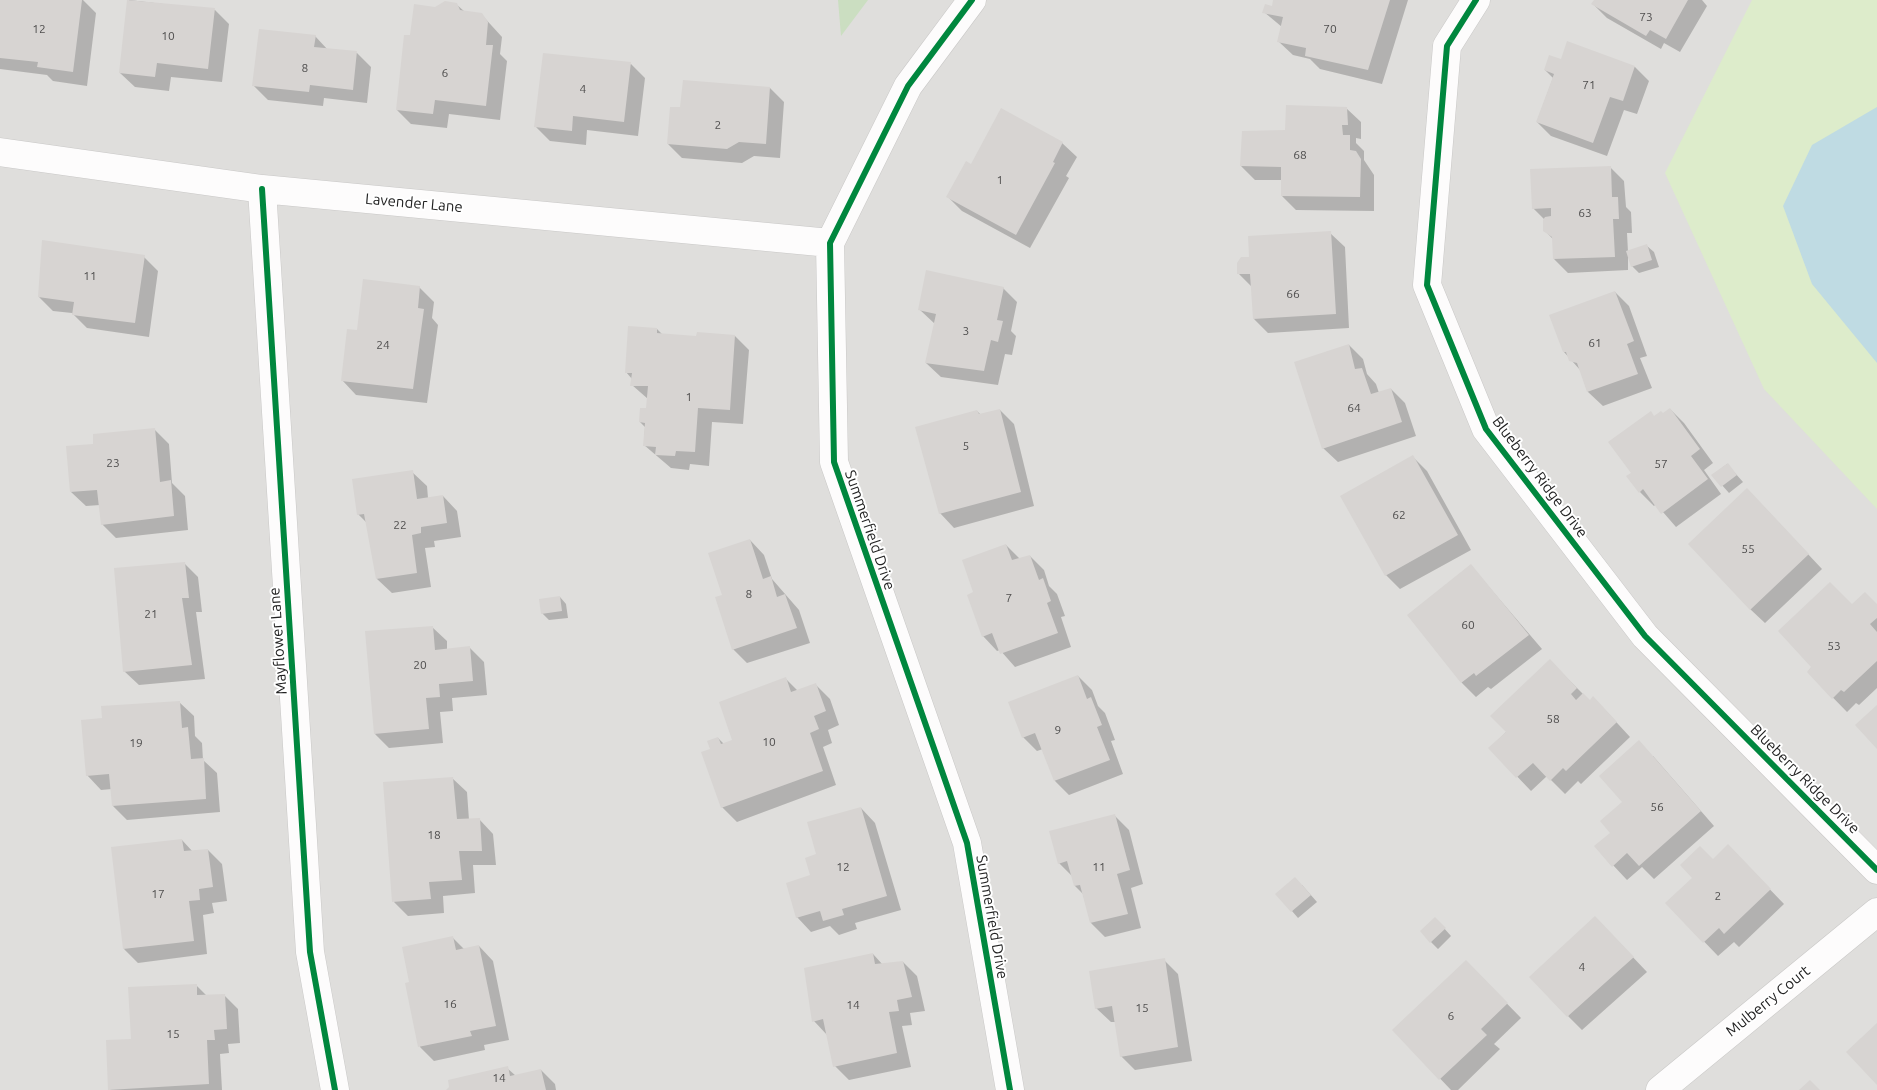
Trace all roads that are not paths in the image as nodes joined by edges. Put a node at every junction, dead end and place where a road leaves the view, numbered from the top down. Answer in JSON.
{"nodes":[{"id":1,"x":972,"y":0,"type":"edge"},
{"id":2,"x":1476,"y":0,"type":"edge"},
{"id":3,"x":0,"y":152,"type":"edge"},
{"id":4,"x":262,"y":189,"type":"junction"},
{"id":5,"x":830,"y":243,"type":"junction"},
{"id":6,"x":1877,"y":870,"type":"edge"},
{"id":7,"x":1877,"y":912,"type":"edge"},
{"id":8,"x":335,"y":1090,"type":"edge"},
{"id":9,"x":1010,"y":1090,"type":"edge"},
{"id":10,"x":1660,"y":1090,"type":"edge"}],
"edges":[{"from":1,"to":5,"type":"street","name":"Summerfield Drive"},
{"from":2,"to":6,"type":"street","name":"Blueberry Ridge Drive"},
{"from":3,"to":4,"type":"street","name":"Lavender Lane"},
{"from":4,"to":5,"type":"street","name":"Lavender Lane"},
{"from":4,"to":8,"type":"street","name":"Mayflower Lane"},
{"from":5,"to":9,"type":"street","name":"Summerfield Drive"},
{"from":7,"to":10,"type":"street","name":"Mulberry Court"}]}
